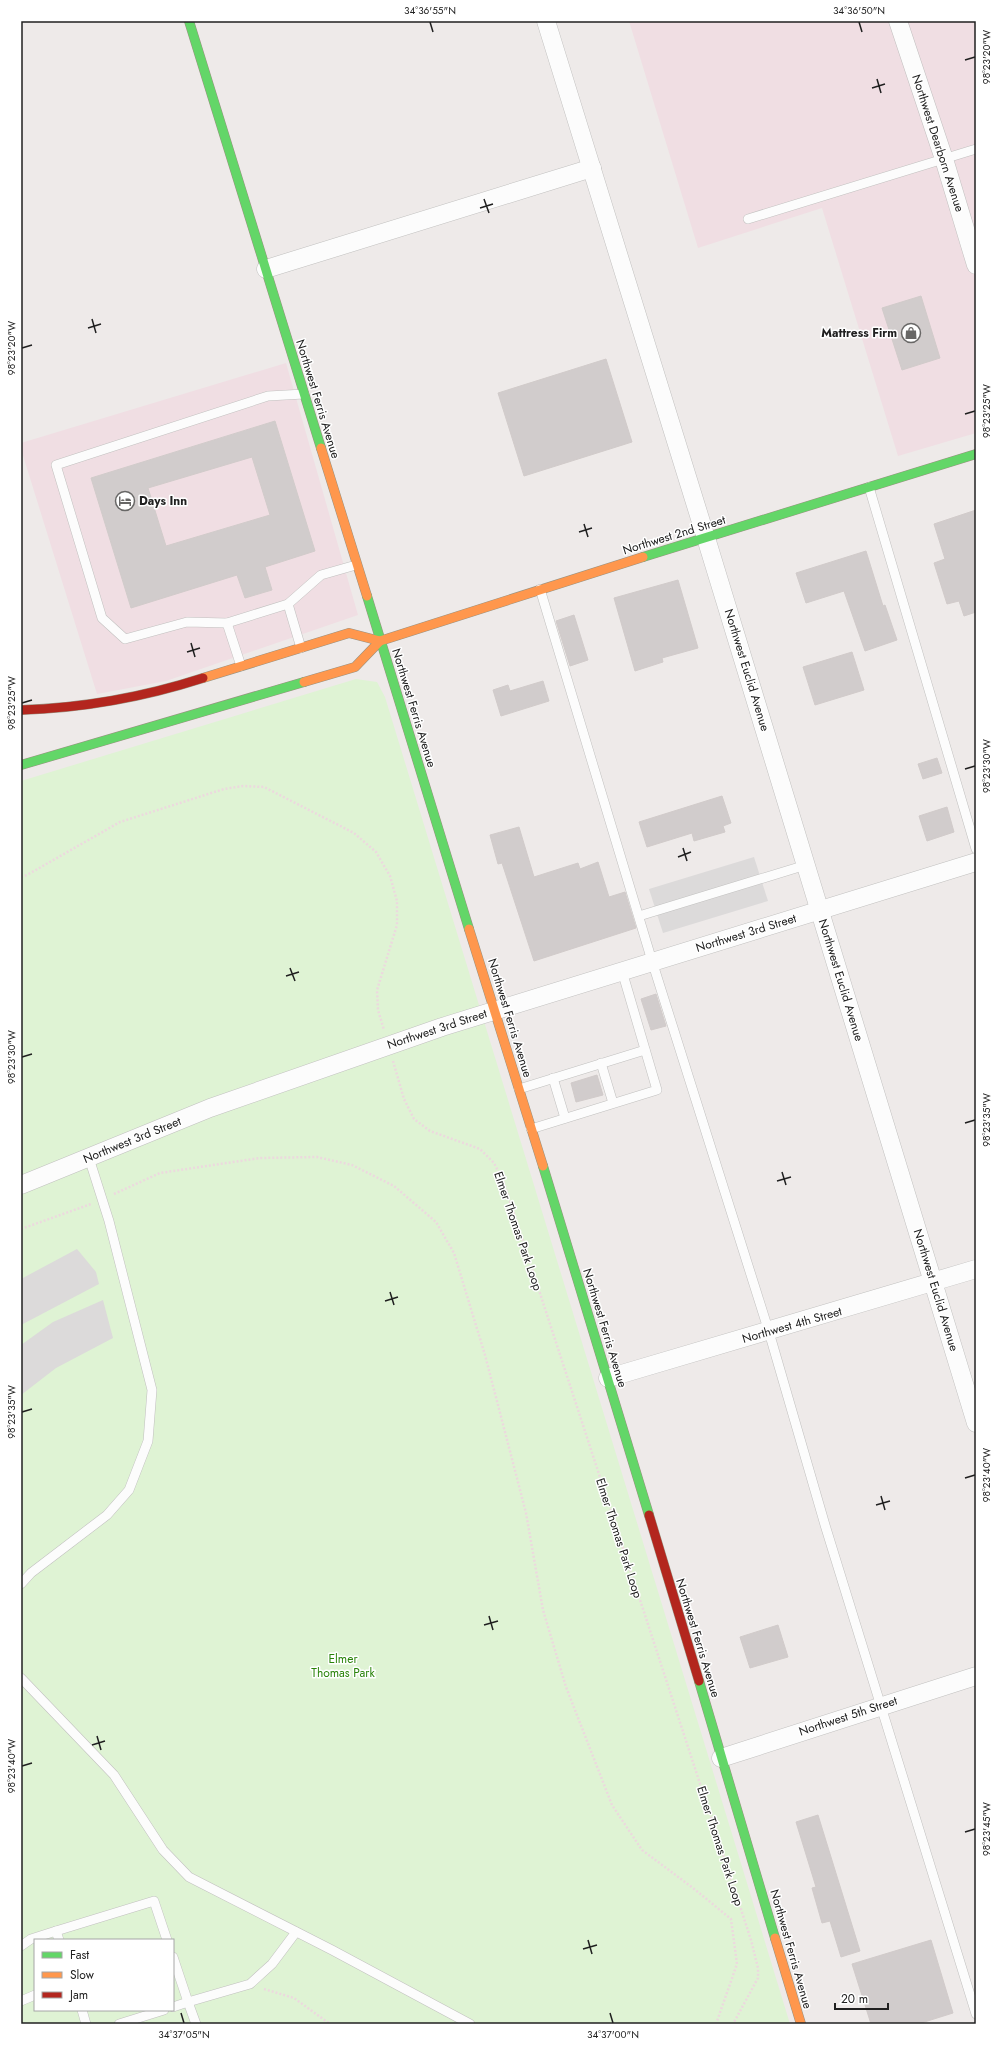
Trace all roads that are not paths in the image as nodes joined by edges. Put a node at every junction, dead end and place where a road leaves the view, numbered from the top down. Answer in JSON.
{"nodes":[{"id":1,"x":189,"y":21,"type":"edge"},
{"id":2,"x":546,"y":21,"type":"edge"},
{"id":3,"x":898,"y":21,"type":"edge"},
{"id":4,"x":976,"y":149,"type":"edge"},
{"id":5,"x":944,"y":158,"type":"junction"},
{"id":6,"x":592,"y":168,"type":"junction"},
{"id":7,"x":748,"y":218,"type":"dead end"},
{"id":8,"x":976,"y":265,"type":"edge"},
{"id":9,"x":266,"y":270,"type":"junction"},
{"id":10,"x":304,"y":394,"type":"junction"},
{"id":11,"x":976,"y":454,"type":"edge"},
{"id":12,"x":869,"y":487,"type":"junction"},
{"id":13,"x":706,"y":538,"type":"junction"},
{"id":14,"x":356,"y":565,"type":"junction"},
{"id":15,"x":540,"y":589,"type":"junction"},
{"id":16,"x":288,"y":604,"type":"junction"},
{"id":17,"x":227,"y":623,"type":"junction"},
{"id":18,"x":380,"y":641,"type":"junction"},
{"id":19,"x":301,"y":648,"type":"junction"},
{"id":20,"x":240,"y":666,"type":"junction"},
{"id":21,"x":21,"y":710,"type":"edge"},
{"id":22,"x":21,"y":765,"type":"edge"},
{"id":23,"x":976,"y":849,"type":"edge"},
{"id":24,"x":976,"y":862,"type":"edge"},
{"id":25,"x":806,"y":865,"type":"junction"},
{"id":26,"x":820,"y":910,"type":"junction"},
{"id":27,"x":639,"y":916,"type":"junction"},
{"id":28,"x":652,"y":961,"type":"junction"},
{"id":29,"x":622,"y":970,"type":"junction"},
{"id":30,"x":495,"y":1010,"type":"junction"},
{"id":31,"x":645,"y":1050,"type":"junction"},
{"id":32,"x":601,"y":1063,"type":"junction"},
{"id":33,"x":553,"y":1078,"type":"junction"},
{"id":34,"x":519,"y":1089,"type":"junction"},
{"id":35,"x":613,"y":1104,"type":"junction"},
{"id":36,"x":565,"y":1118,"type":"junction"},
{"id":37,"x":531,"y":1129,"type":"junction"},
{"id":38,"x":89,"y":1158,"type":"junction"},
{"id":39,"x":21,"y":1185,"type":"edge"},
{"id":40,"x":976,"y":1269,"type":"edge"},
{"id":41,"x":934,"y":1282,"type":"junction"},
{"id":42,"x":769,"y":1332,"type":"junction"},
{"id":43,"x":608,"y":1378,"type":"junction"},
{"id":44,"x":976,"y":1423,"type":"edge"},
{"id":45,"x":21,"y":1584,"type":"edge"},
{"id":46,"x":976,"y":1676,"type":"edge"},
{"id":47,"x":21,"y":1678,"type":"edge"},
{"id":48,"x":881,"y":1705,"type":"junction"},
{"id":49,"x":721,"y":1758,"type":"junction"},
{"id":50,"x":56,"y":1930,"type":"junction"},
{"id":51,"x":296,"y":1932,"type":"junction"},
{"id":52,"x":60,"y":1939,"type":"edge"},
{"id":53,"x":167,"y":1939,"type":"edge"},
{"id":54,"x":21,"y":1946,"type":"edge"},
{"id":55,"x":174,"y":1960,"type":"edge"},
{"id":56,"x":21,"y":1989,"type":"edge"},
{"id":57,"x":34,"y":1995,"type":"edge"},
{"id":58,"x":22,"y":2000,"type":"edge"},
{"id":59,"x":188,"y":2002,"type":"junction"},
{"id":60,"x":174,"y":2007,"type":"edge"},
{"id":61,"x":82,"y":2011,"type":"edge"},
{"id":62,"x":161,"y":2011,"type":"edge"},
{"id":63,"x":976,"y":2014,"type":"edge"},
{"id":64,"x":86,"y":2024,"type":"edge"},
{"id":65,"x":119,"y":2024,"type":"edge"},
{"id":66,"x":196,"y":2024,"type":"edge"},
{"id":67,"x":470,"y":2024,"type":"edge"},
{"id":68,"x":801,"y":2024,"type":"edge"}],
"edges":[{"from":1,"to":9,"type":"main road","name":"Northwest Ferris Avenue"},
{"from":2,"to":6,"type":"street","name":"Northwest Euclid Avenue"},
{"from":3,"to":5,"type":"street","name":"Northwest Dearborn Avenue"},
{"from":4,"to":5,"type":"lane"},
{"from":5,"to":7,"type":"lane"},
{"from":5,"to":8,"type":"street","name":"Northwest Dearborn Avenue"},
{"from":6,"to":9,"type":"street"},
{"from":6,"to":13,"type":"street","name":"Northwest Euclid Avenue"},
{"from":9,"to":10,"type":"main road","name":"Northwest Ferris Avenue"},
{"from":10,"to":14,"type":"main road","name":"Northwest Ferris Avenue"},
{"from":10,"to":17,"type":"lane"},
{"from":11,"to":12,"type":"main road","name":"Northwest 2nd Street"},
{"from":12,"to":13,"type":"main road","name":"Northwest 2nd Street"},
{"from":12,"to":23,"type":"lane"},
{"from":13,"to":15,"type":"main road","name":"Northwest 2nd Street"},
{"from":13,"to":25,"type":"street","name":"Northwest Euclid Avenue"},
{"from":14,"to":16,"type":"lane"},
{"from":14,"to":18,"type":"main road","name":"Northwest Ferris Avenue"},
{"from":15,"to":18,"type":"main road","name":"Northwest 2nd Street"},
{"from":15,"to":27,"type":"lane"},
{"from":16,"to":17,"type":"lane"},
{"from":16,"to":19,"type":"lane"},
{"from":17,"to":20,"type":"lane"},
{"from":18,"to":19,"type":"main road"},
{"from":18,"to":22,"type":"main road"},
{"from":18,"to":30,"type":"main road","name":"Northwest Ferris Avenue"},
{"from":19,"to":20,"type":"main road"},
{"from":20,"to":21,"type":"main road"},
{"from":24,"to":26,"type":"street","name":"Northwest 3rd Street"},
{"from":25,"to":26,"type":"street","name":"Northwest Euclid Avenue"},
{"from":25,"to":27,"type":"lane"},
{"from":26,"to":28,"type":"street","name":"Northwest 3rd Street"},
{"from":26,"to":41,"type":"street","name":"Northwest Euclid Avenue"},
{"from":27,"to":28,"type":"lane"},
{"from":28,"to":29,"type":"street","name":"Northwest 3rd Street"},
{"from":28,"to":42,"type":"lane"},
{"from":29,"to":30,"type":"street","name":"Northwest 3rd Street"},
{"from":29,"to":31,"type":"lane"},
{"from":30,"to":34,"type":"main road","name":"Northwest Ferris Avenue"},
{"from":30,"to":38,"type":"street","name":"Northwest 3rd Street"},
{"from":31,"to":32,"type":"lane"},
{"from":31,"to":35,"type":"lane"},
{"from":32,"to":33,"type":"lane"},
{"from":32,"to":35,"type":"lane"},
{"from":33,"to":34,"type":"lane"},
{"from":33,"to":36,"type":"lane"},
{"from":34,"to":37,"type":"main road","name":"Northwest Ferris Avenue"},
{"from":35,"to":36,"type":"lane"},
{"from":36,"to":37,"type":"lane"},
{"from":37,"to":43,"type":"main road","name":"Northwest Ferris Avenue"},
{"from":38,"to":39,"type":"street","name":"Northwest 3rd Street"},
{"from":38,"to":45,"type":"lane"},
{"from":40,"to":41,"type":"street","name":"Northwest 4th Street"},
{"from":41,"to":42,"type":"street","name":"Northwest 4th Street"},
{"from":41,"to":44,"type":"street","name":"Northwest Euclid Avenue"},
{"from":42,"to":43,"type":"street","name":"Northwest 4th Street"},
{"from":42,"to":48,"type":"lane"},
{"from":43,"to":49,"type":"main road","name":"Northwest Ferris Avenue"},
{"from":46,"to":48,"type":"street","name":"Northwest 5th Street"},
{"from":47,"to":51,"type":"lane"},
{"from":48,"to":49,"type":"street","name":"Northwest 5th Street"},
{"from":48,"to":63,"type":"lane"},
{"from":49,"to":68,"type":"main road","name":"Northwest Ferris Avenue"},
{"from":50,"to":52,"type":"lane"},
{"from":50,"to":53,"type":"lane"},
{"from":50,"to":54,"type":"lane"},
{"from":51,"to":59,"type":"lane"},
{"from":51,"to":67,"type":"lane"},
{"from":55,"to":59,"type":"lane"},
{"from":56,"to":58,"type":"lane"},
{"from":57,"to":58,"type":"lane"},
{"from":59,"to":60,"type":"lane"},
{"from":59,"to":66,"type":"lane"},
{"from":61,"to":64,"type":"lane"},
{"from":62,"to":65,"type":"lane"}]}
